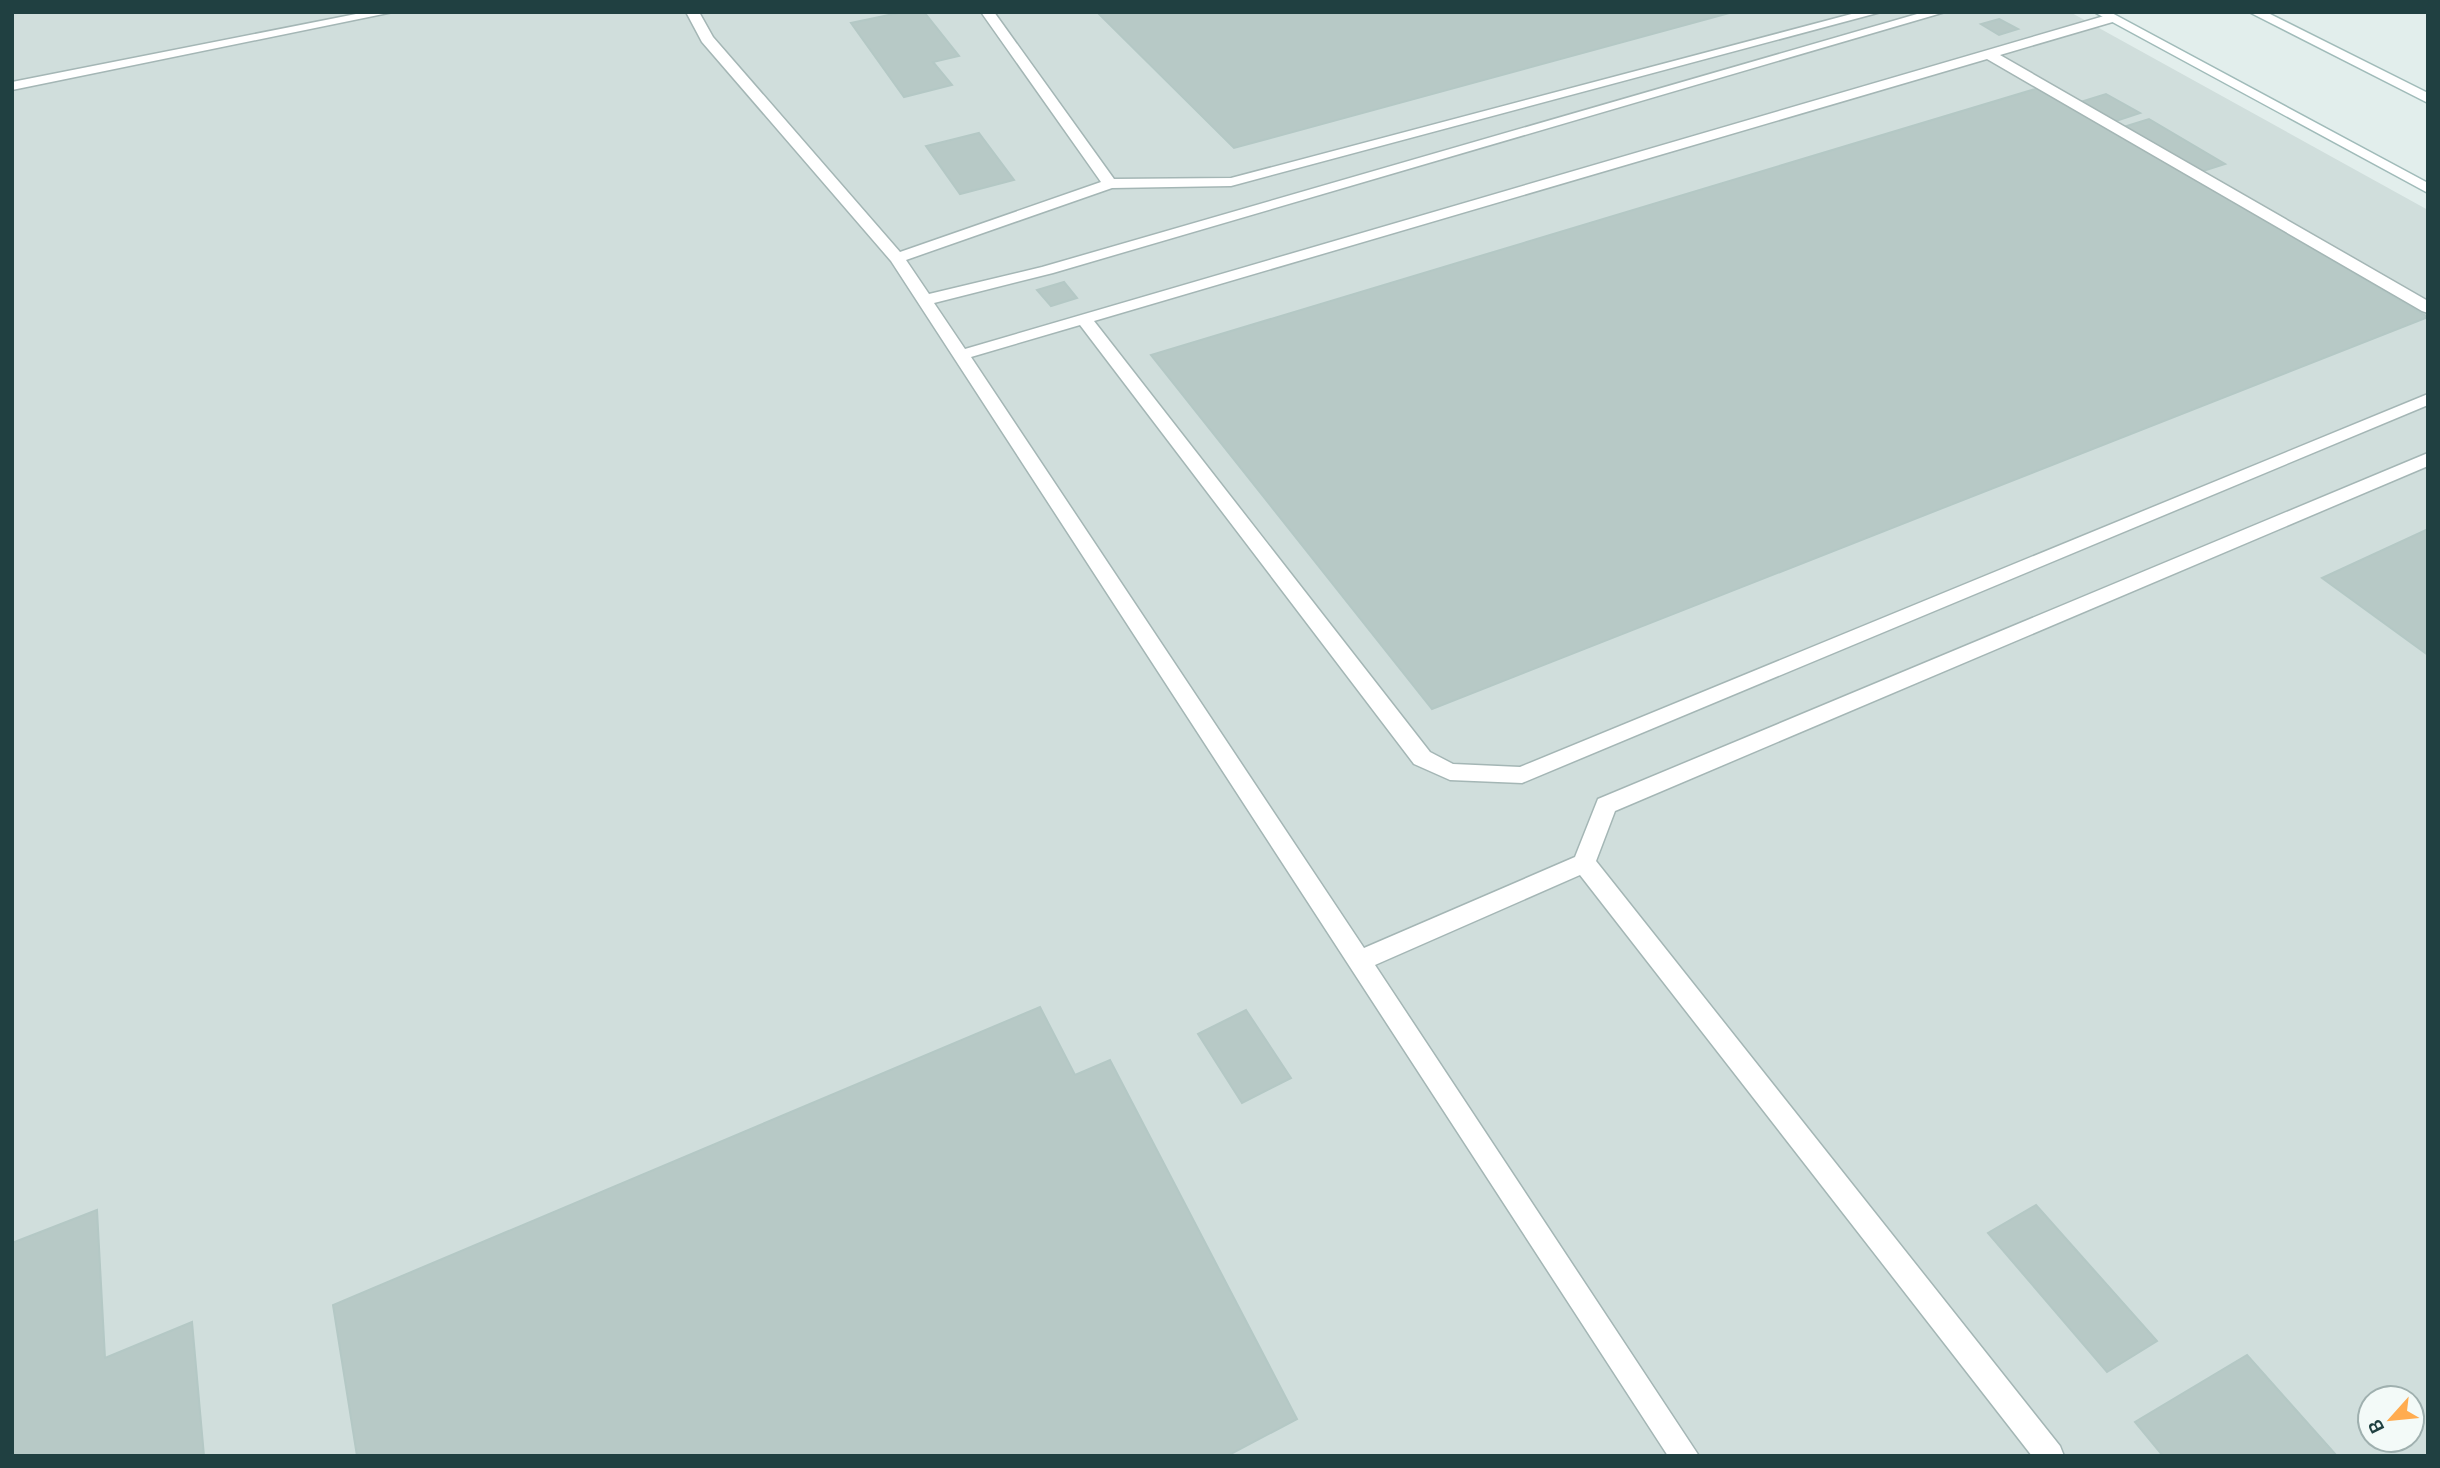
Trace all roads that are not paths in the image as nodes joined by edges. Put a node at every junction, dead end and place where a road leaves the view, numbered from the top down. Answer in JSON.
{"nodes":[{"id":1,"x":387,"y":12,"type":"edge"},
{"id":2,"x":692,"y":12,"type":"edge"},
{"id":3,"x":987,"y":12,"type":"edge"},
{"id":4,"x":1875,"y":12,"type":"edge"},
{"id":5,"x":1939,"y":12,"type":"edge"},
{"id":6,"x":2255,"y":12,"type":"edge"},
{"id":7,"x":2106,"y":15,"type":"edge"},
{"id":8,"x":1989,"y":54,"type":"junction"},
{"id":9,"x":12,"y":86,"type":"edge"},
{"id":10,"x":2428,"y":99,"type":"edge"},
{"id":11,"x":1110,"y":184,"type":"junction"},
{"id":12,"x":2428,"y":189,"type":"edge"},
{"id":13,"x":897,"y":258,"type":"junction"},
{"id":14,"x":925,"y":300,"type":"junction"},
{"id":15,"x":2428,"y":309,"type":"edge"},
{"id":16,"x":1084,"y":319,"type":"junction"},
{"id":17,"x":961,"y":355,"type":"junction"},
{"id":18,"x":2428,"y":399,"type":"edge"},
{"id":19,"x":2428,"y":459,"type":"edge"},
{"id":20,"x":1584,"y":863,"type":"junction"},
{"id":21,"x":1360,"y":961,"type":"junction"},
{"id":22,"x":1685,"y":1456,"type":"edge"},
{"id":23,"x":2050,"y":1456,"type":"edge"}],
"edges":[{"from":1,"to":9,"type":"street"},
{"from":2,"to":13,"type":"street"},
{"from":3,"to":11,"type":"street"},
{"from":4,"to":11,"type":"street"},
{"from":5,"to":14,"type":"street"},
{"from":6,"to":10,"type":"street"},
{"from":7,"to":8,"type":"street"},
{"from":7,"to":12,"type":"street"},
{"from":8,"to":15,"type":"street"},
{"from":8,"to":16,"type":"street"},
{"from":11,"to":13,"type":"street"},
{"from":13,"to":14,"type":"street"},
{"from":14,"to":17,"type":"street"},
{"from":16,"to":17,"type":"street"},
{"from":16,"to":18,"type":"street"},
{"from":17,"to":21,"type":"street"},
{"from":19,"to":20,"type":"street"},
{"from":20,"to":21,"type":"street"},
{"from":20,"to":23,"type":"street"},
{"from":21,"to":22,"type":"street"}]}
